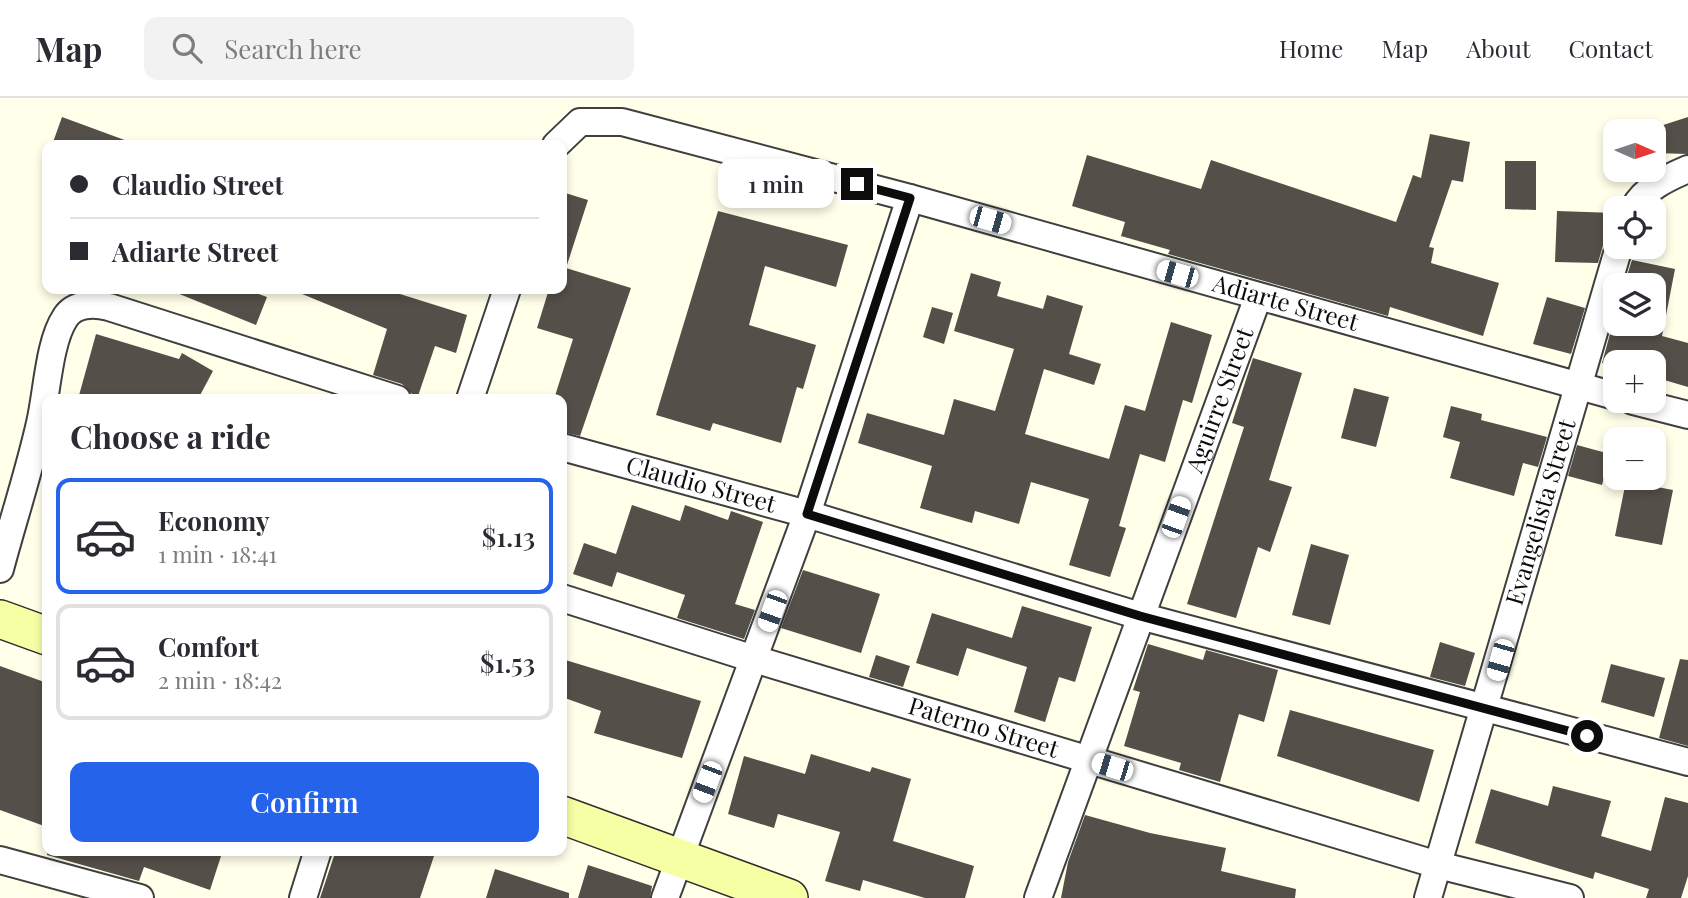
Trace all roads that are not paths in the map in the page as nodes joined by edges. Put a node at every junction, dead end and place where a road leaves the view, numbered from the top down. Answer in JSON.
{"nodes":[{"id":1,"x":561,"y":140,"type":"edge"},
{"id":2,"x":1688,"y":169,"type":"edge"},
{"id":3,"x":1643,"y":196,"type":"edge"},
{"id":4,"x":910,"y":198,"type":"junction"},
{"id":5,"x":1615,"y":259,"type":"edge"},
{"id":6,"x":505,"y":294,"type":"edge"},
{"id":7,"x":1258,"y":297,"type":"junction"},
{"id":8,"x":1577,"y":386,"type":"junction"},
{"id":9,"x":1603,"y":393,"type":"edge"},
{"id":10,"x":49,"y":394,"type":"edge"},
{"id":11,"x":381,"y":394,"type":"edge"},
{"id":12,"x":472,"y":394,"type":"edge"},
{"id":13,"x":1666,"y":409,"type":"edge"},
{"id":14,"x":1688,"y":415,"type":"edge"},
{"id":15,"x":42,"y":431,"type":"edge"},
{"id":16,"x":567,"y":448,"type":"edge"},
{"id":17,"x":807,"y":514,"type":"junction"},
{"id":18,"x":0,"y":569,"type":"edge"},
{"id":19,"x":567,"y":599,"type":"edge"},
{"id":20,"x":1140,"y":616,"type":"junction"},
{"id":21,"x":0,"y":620,"type":"edge"},
{"id":22,"x":42,"y":634,"type":"edge"},
{"id":23,"x":754,"y":659,"type":"junction"},
{"id":24,"x":1485,"y":710,"type":"junction"},
{"id":25,"x":1086,"y":759,"type":"junction"},
{"id":26,"x":1688,"y":762,"type":"edge"},
{"id":27,"x":567,"y":817,"type":"edge"},
{"id":28,"x":316,"y":856,"type":"edge"},
{"id":29,"x":679,"y":856,"type":"junction"},
{"id":30,"x":0,"y":860,"type":"edge"},
{"id":31,"x":1438,"y":865,"type":"junction"},
{"id":32,"x":140,"y":898,"type":"edge"},
{"id":33,"x":303,"y":898,"type":"edge"},
{"id":34,"x":665,"y":898,"type":"edge"},
{"id":35,"x":789,"y":898,"type":"edge"},
{"id":36,"x":1038,"y":898,"type":"edge"},
{"id":37,"x":1428,"y":898,"type":"edge"},
{"id":38,"x":1570,"y":898,"type":"edge"}],
"edges":[{"from":1,"to":4,"type":"street","name":"Adiarte Street"},
{"from":2,"to":3,"type":"street"},
{"from":4,"to":7,"type":"street","name":"Adiarte Street"},
{"from":4,"to":17,"type":"street"},
{"from":5,"to":8,"type":"street","name":"Evangelista Street"},
{"from":6,"to":12,"type":"street"},
{"from":7,"to":8,"type":"street","name":"Adiarte Street"},
{"from":7,"to":20,"type":"street","name":"Aguirre Street"},
{"from":8,"to":9,"type":"street","name":"Adiarte Street"},
{"from":8,"to":24,"type":"street","name":"Evangelista Street"},
{"from":10,"to":11,"type":"street"},
{"from":13,"to":14,"type":"street"},
{"from":15,"to":18,"type":"street"},
{"from":16,"to":17,"type":"street","name":"Claudio Street"},
{"from":17,"to":20,"type":"street","name":"Claudio Street"},
{"from":17,"to":23,"type":"street"},
{"from":19,"to":23,"type":"street","name":"Paterno Street"},
{"from":20,"to":24,"type":"street","name":"Claudio Street"},
{"from":20,"to":25,"type":"street","name":"Aguirre Street"},
{"from":21,"to":22,"type":"street"},
{"from":23,"to":25,"type":"street","name":"Paterno Street"},
{"from":23,"to":29,"type":"street"},
{"from":24,"to":26,"type":"street","name":"Claudio Street"},
{"from":24,"to":31,"type":"street","name":"Evangelista Street"},
{"from":25,"to":31,"type":"street","name":"Paterno Street"},
{"from":25,"to":36,"type":"street","name":"Aguirre Street"},
{"from":27,"to":29,"type":"street"},
{"from":28,"to":33,"type":"street"},
{"from":29,"to":34,"type":"street"},
{"from":29,"to":35,"type":"street"},
{"from":30,"to":32,"type":"street"},
{"from":31,"to":37,"type":"street","name":"Evangelista Street"},
{"from":31,"to":38,"type":"street","name":"Paterno Street"}]}
